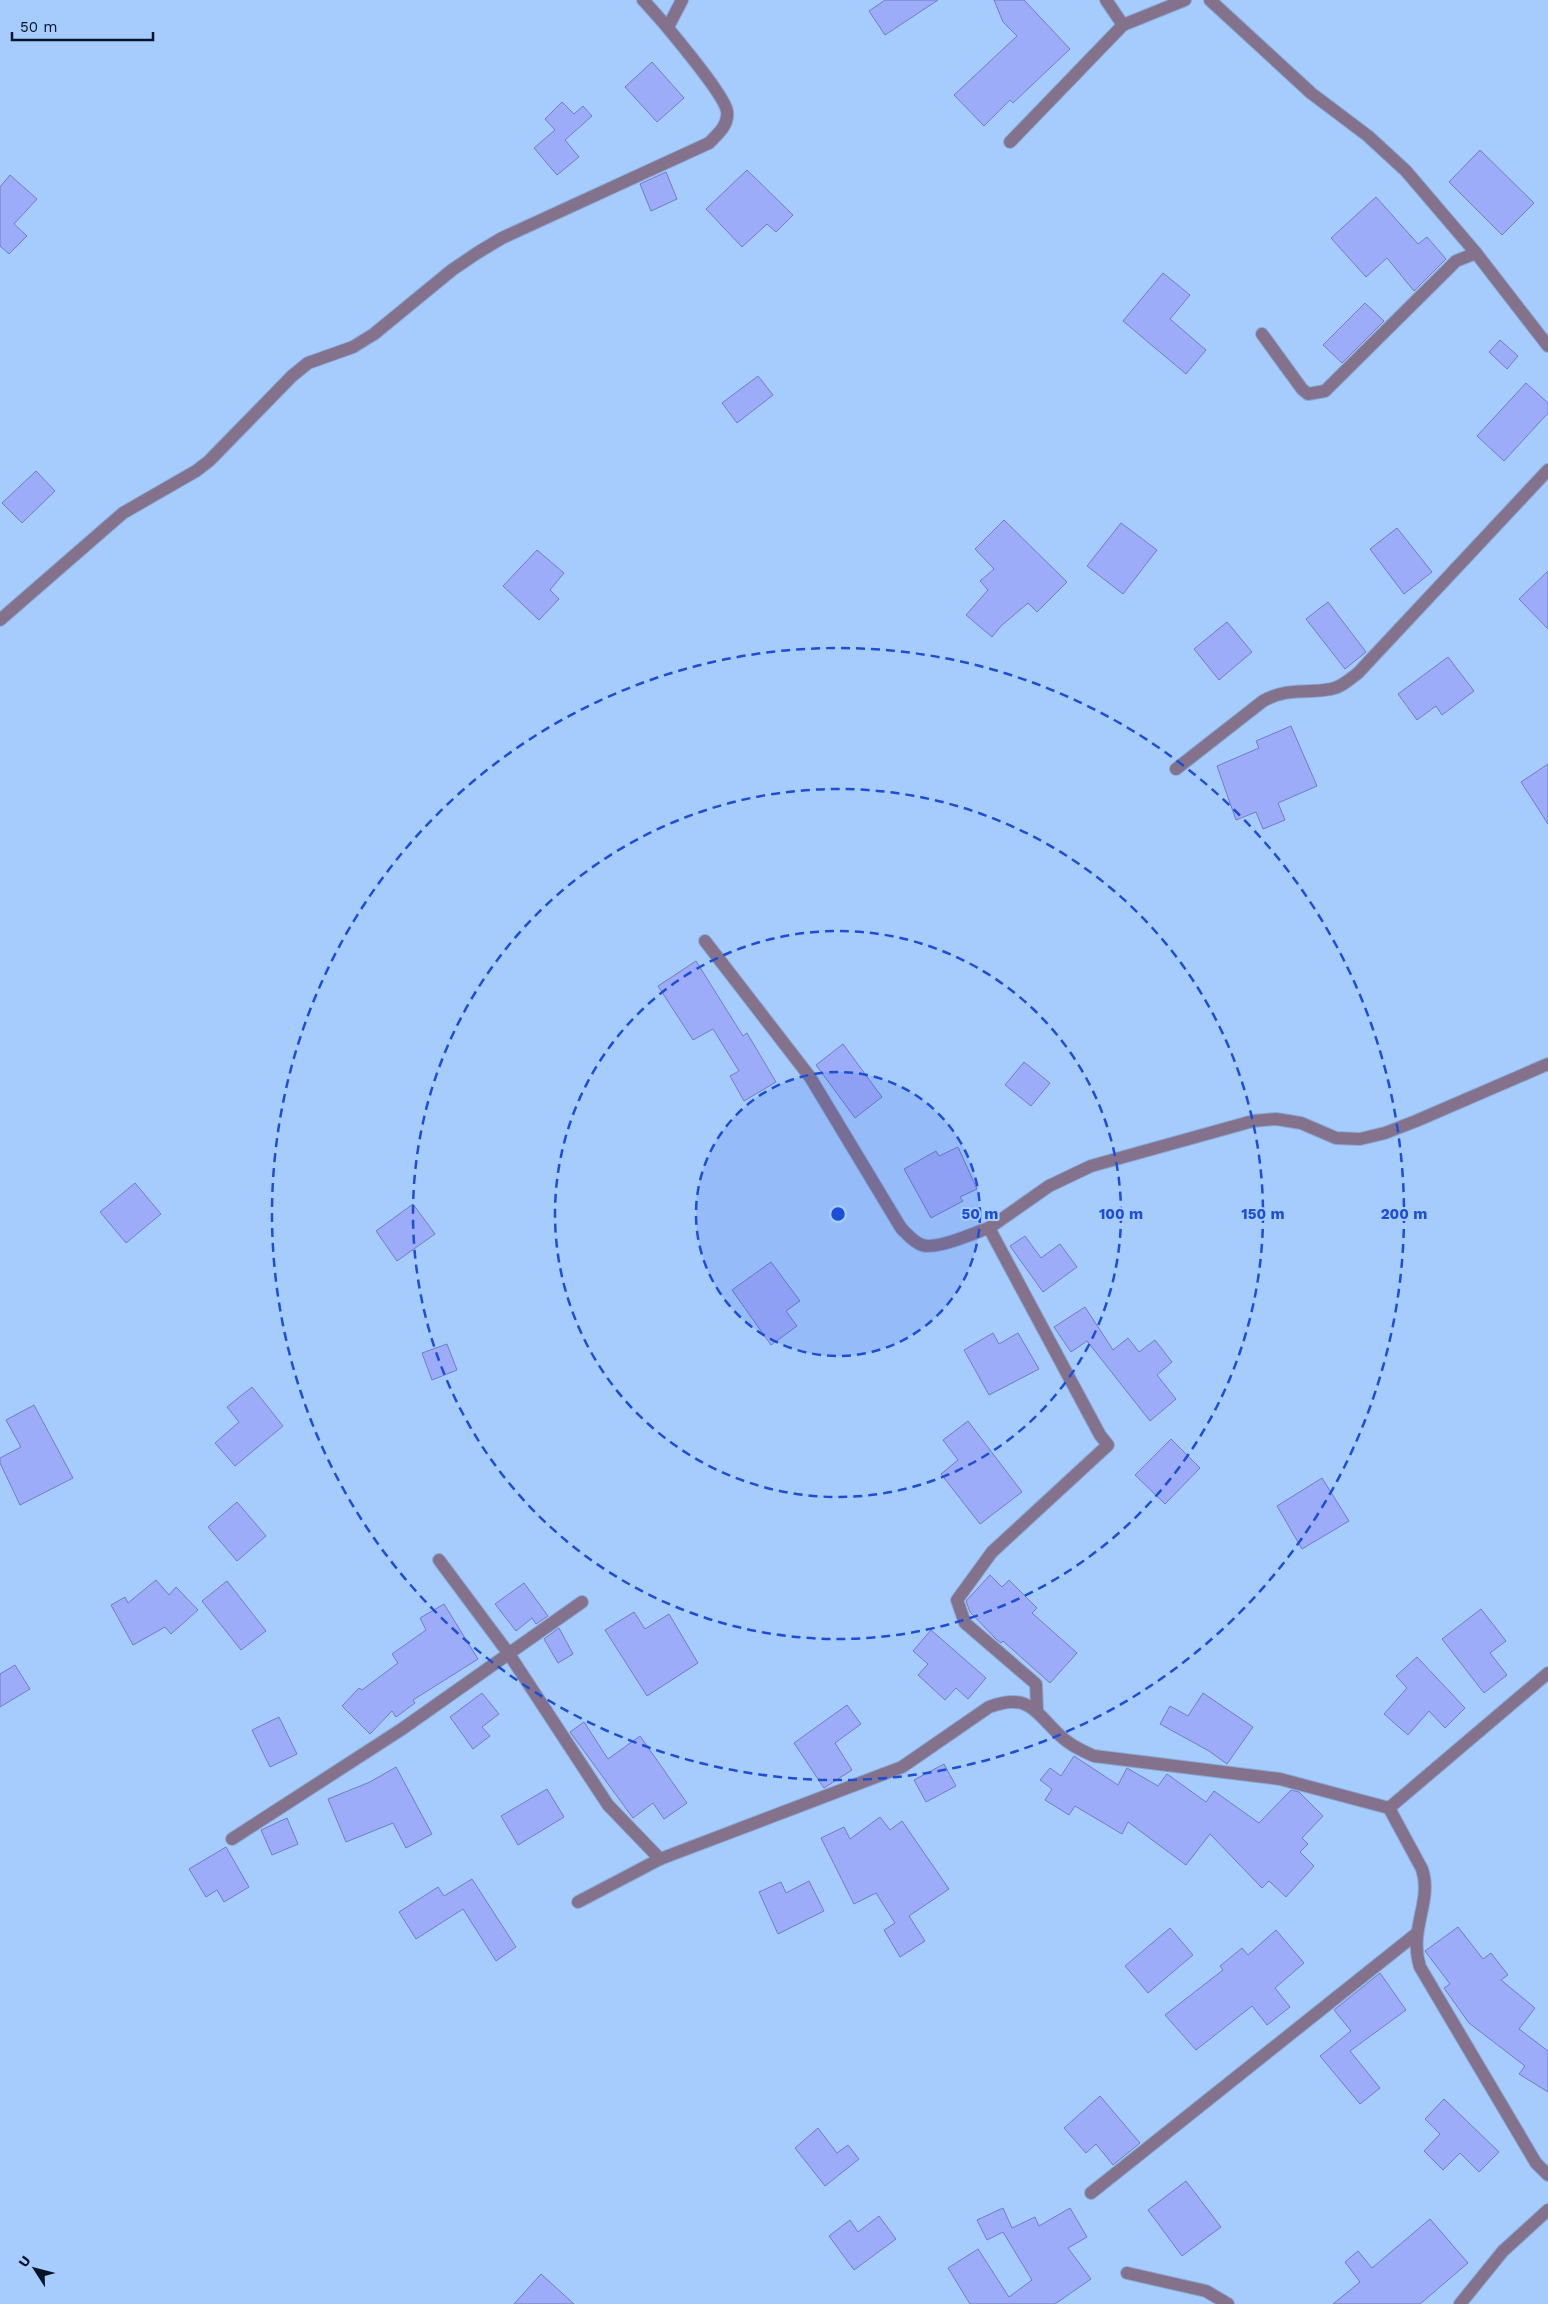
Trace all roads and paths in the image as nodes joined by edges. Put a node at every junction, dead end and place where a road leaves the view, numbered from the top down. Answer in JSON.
{"nodes":[{"id":1,"x":644,"y":0,"type":"edge"},
{"id":2,"x":682,"y":0,"type":"edge"},
{"id":3,"x":1106,"y":0,"type":"edge"},
{"id":4,"x":1184,"y":0,"type":"edge"},
{"id":5,"x":1210,"y":0,"type":"edge"},
{"id":6,"x":1122,"y":25,"type":"junction"},
{"id":7,"x":668,"y":27,"type":"junction"},
{"id":8,"x":1010,"y":142,"type":"dead end"},
{"id":9,"x":1476,"y":253,"type":"junction"},
{"id":10,"x":1262,"y":334,"type":"dead end"},
{"id":11,"x":1548,"y":346,"type":"edge"},
{"id":12,"x":1548,"y":470,"type":"edge"},
{"id":13,"x":0,"y":620,"type":"edge"},
{"id":14,"x":1176,"y":769,"type":"dead end"},
{"id":15,"x":705,"y":941,"type":"dead end"},
{"id":16,"x":1548,"y":1064,"type":"edge"},
{"id":17,"x":989,"y":1228,"type":"junction"},
{"id":18,"x":439,"y":1560,"type":"dead end"},
{"id":19,"x":582,"y":1602,"type":"dead end"},
{"id":20,"x":509,"y":1654,"type":"junction"},
{"id":21,"x":1548,"y":1673,"type":"edge"},
{"id":22,"x":1037,"y":1710,"type":"junction"},
{"id":23,"x":1389,"y":1808,"type":"junction"},
{"id":24,"x":232,"y":1839,"type":"dead end"},
{"id":25,"x":660,"y":1859,"type":"junction"},
{"id":26,"x":578,"y":1902,"type":"dead end"},
{"id":27,"x":1416,"y":1934,"type":"junction"},
{"id":28,"x":1548,"y":2175,"type":"edge"},
{"id":29,"x":1091,"y":2193,"type":"dead end"},
{"id":30,"x":1548,"y":2210,"type":"edge"},
{"id":31,"x":1127,"y":2274,"type":"dead end"},
{"id":32,"x":1228,"y":2304,"type":"edge"},
{"id":33,"x":1460,"y":2304,"type":"edge"}],
"edges":[{"from":1,"to":7,"type":"street"},
{"from":2,"to":7,"type":"street"},
{"from":3,"to":6,"type":"street"},
{"from":4,"to":6,"type":"street"},
{"from":5,"to":9,"type":"street"},
{"from":6,"to":8,"type":"street"},
{"from":7,"to":13,"type":"street"},
{"from":9,"to":10,"type":"street"},
{"from":9,"to":11,"type":"street"},
{"from":12,"to":14,"type":"street"},
{"from":15,"to":17,"type":"street"},
{"from":16,"to":17,"type":"street"},
{"from":17,"to":22,"type":"street"},
{"from":18,"to":20,"type":"street"},
{"from":19,"to":20,"type":"street"},
{"from":20,"to":24,"type":"street"},
{"from":20,"to":25,"type":"street"},
{"from":21,"to":23,"type":"street"},
{"from":22,"to":23,"type":"street"},
{"from":22,"to":25,"type":"street"},
{"from":23,"to":27,"type":"street"},
{"from":25,"to":26,"type":"street"},
{"from":27,"to":28,"type":"street"},
{"from":27,"to":29,"type":"street"},
{"from":30,"to":33,"type":"street"},
{"from":31,"to":32,"type":"street"}]}
